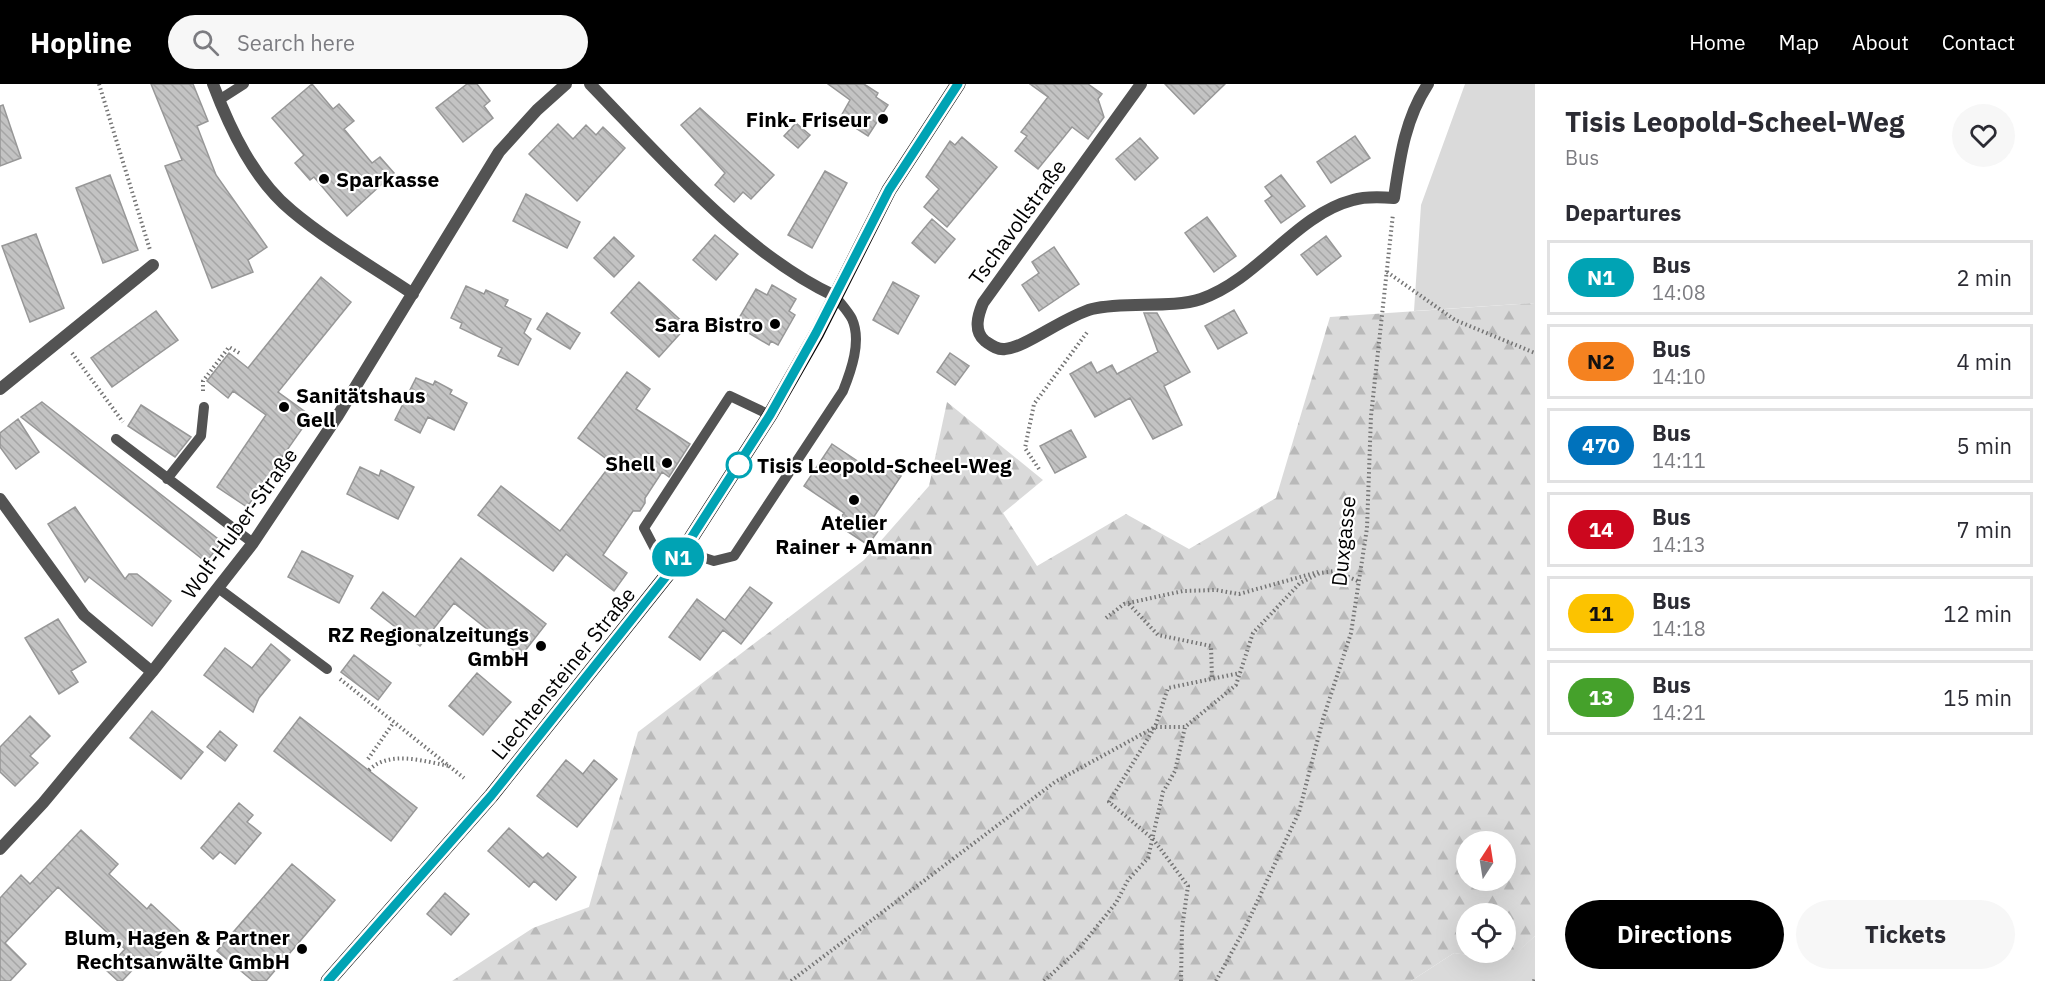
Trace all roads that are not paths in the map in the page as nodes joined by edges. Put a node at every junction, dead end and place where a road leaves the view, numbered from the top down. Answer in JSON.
{"nodes":[{"id":1,"x":213,"y":84,"type":"edge"},
{"id":2,"x":244,"y":84,"type":"edge"},
{"id":3,"x":566,"y":84,"type":"edge"},
{"id":4,"x":590,"y":84,"type":"edge"},
{"id":5,"x":958,"y":84,"type":"edge"},
{"id":6,"x":1141,"y":84,"type":"edge"},
{"id":7,"x":1428,"y":84,"type":"edge"},
{"id":8,"x":219,"y":100,"type":"junction"},
{"id":9,"x":153,"y":266,"type":"road end"},
{"id":10,"x":413,"y":294,"type":"junction"},
{"id":11,"x":835,"y":296,"type":"junction"},
{"id":12,"x":0,"y":389,"type":"edge"},
{"id":13,"x":204,"y":407,"type":"road end"},
{"id":14,"x":770,"y":415,"type":"junction"},
{"id":15,"x":116,"y":440,"type":"road end"},
{"id":16,"x":167,"y":479,"type":"junction"},
{"id":17,"x":0,"y":499,"type":"edge"},
{"id":18,"x":253,"y":543,"type":"junction"},
{"id":19,"x":683,"y":551,"type":"junction"},
{"id":20,"x":668,"y":574,"type":"junction"},
{"id":21,"x":218,"y":588,"type":"junction"},
{"id":22,"x":327,"y":669,"type":"road end"},
{"id":23,"x":152,"y":672,"type":"junction"},
{"id":24,"x":0,"y":849,"type":"edge"},
{"id":25,"x":328,"y":981,"type":"edge"}],
"edges":[{"from":1,"to":8,"type":"street"},
{"from":2,"to":8,"type":"lane"},
{"from":3,"to":10,"type":"street","name":"Wolf-Huber-Straße"},
{"from":4,"to":11,"type":"street"},
{"from":5,"to":11,"type":"main road","name":"Liechtensteiner Straße"},
{"from":6,"to":7,"type":"street","name":"Tschavollstraße"},
{"from":8,"to":10,"type":"street"},
{"from":9,"to":12,"type":"street"},
{"from":10,"to":18,"type":"street","name":"Wolf-Huber-Straße"},
{"from":11,"to":14,"type":"main road","name":"Liechtensteiner Straße"},
{"from":11,"to":19,"type":"lane"},
{"from":13,"to":16,"type":"lane"},
{"from":14,"to":19,"type":"main road","name":"Liechtensteiner Straße"},
{"from":14,"to":20,"type":"lane"},
{"from":15,"to":16,"type":"lane"},
{"from":16,"to":18,"type":"lane"},
{"from":17,"to":23,"type":"street"},
{"from":18,"to":21,"type":"street","name":"Wolf-Huber-Straße"},
{"from":19,"to":20,"type":"main road","name":"Liechtensteiner Straße"},
{"from":20,"to":25,"type":"main road","name":"Liechtensteiner Straße"},
{"from":21,"to":22,"type":"lane"},
{"from":21,"to":23,"type":"street","name":"Wolf-Huber-Straße"},
{"from":23,"to":24,"type":"street","name":"Wolf-Huber-Straße"}]}
